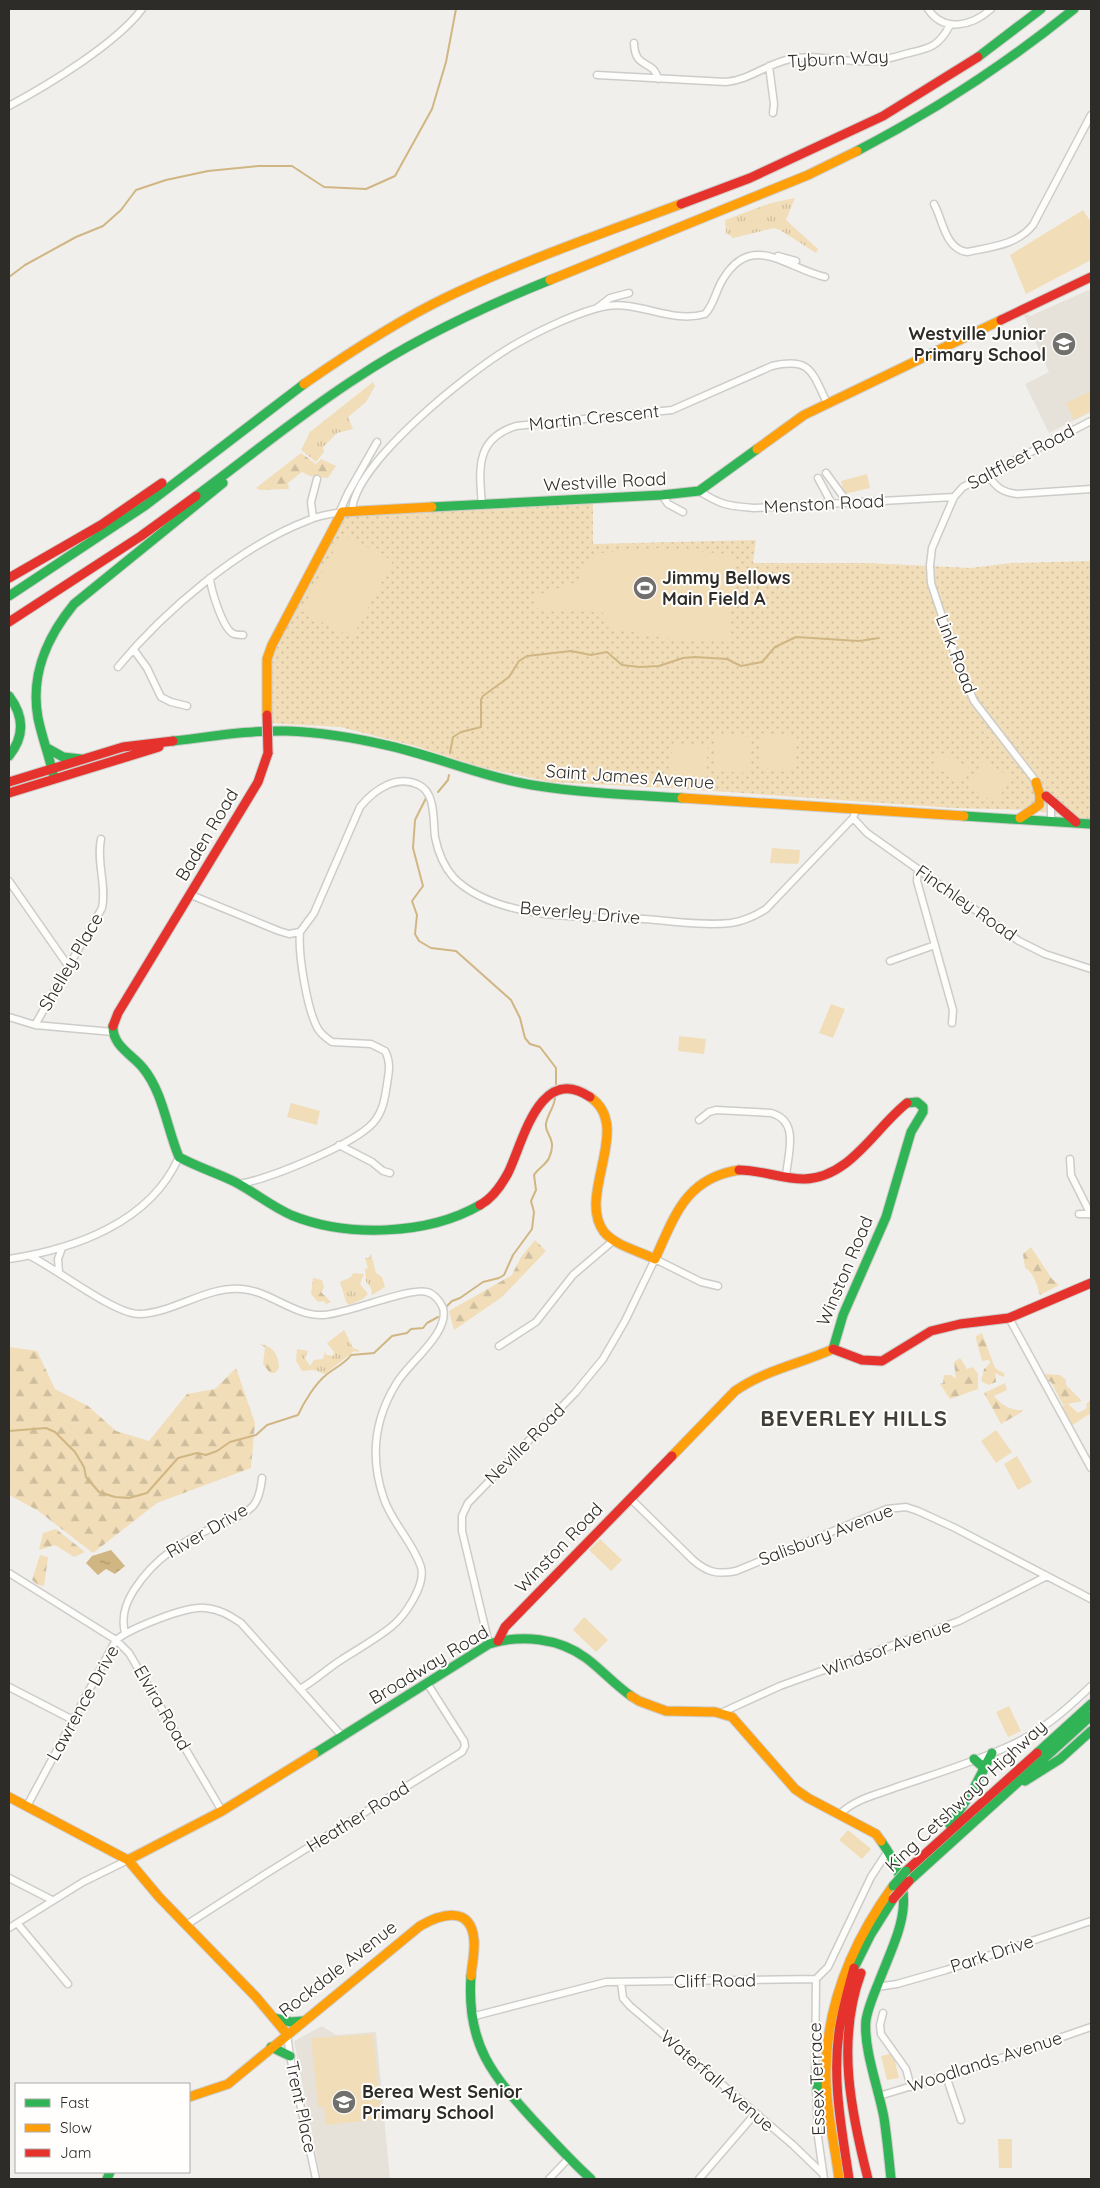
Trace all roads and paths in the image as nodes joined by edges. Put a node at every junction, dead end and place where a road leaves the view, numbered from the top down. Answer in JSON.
{"nodes":[{"id":1,"x":142,"y":9,"type":"edge"},
{"id":2,"x":928,"y":9,"type":"edge"},
{"id":3,"x":991,"y":9,"type":"edge"},
{"id":4,"x":1041,"y":9,"type":"edge"},
{"id":5,"x":1074,"y":9,"type":"edge"},
{"id":6,"x":950,"y":25,"type":"junction"},
{"id":7,"x":634,"y":43,"type":"dead end"},
{"id":8,"x":769,"y":66,"type":"junction"},
{"id":9,"x":597,"y":75,"type":"dead end"},
{"id":10,"x":658,"y":79,"type":"junction"},
{"id":11,"x":9,"y":106,"type":"edge"},
{"id":12,"x":773,"y":113,"type":"dead end"},
{"id":13,"x":1091,"y":115,"type":"edge"},
{"id":14,"x":934,"y":204,"type":"dead end"},
{"id":15,"x":774,"y":257,"type":"junction"},
{"id":16,"x":796,"y":260,"type":"dead end"},
{"id":17,"x":1091,"y":276,"type":"edge"},
{"id":18,"x":825,"y":277,"type":"dead end"},
{"id":19,"x":629,"y":293,"type":"dead end"},
{"id":20,"x":595,"y":309,"type":"junction"},
{"id":21,"x":827,"y":402,"type":"junction"},
{"id":22,"x":1091,"y":421,"type":"edge"},
{"id":23,"x":377,"y":442,"type":"dead end"},
{"id":24,"x":221,"y":448,"type":"junction"},
{"id":25,"x":257,"y":451,"type":"junction"},
{"id":26,"x":826,"y":473,"type":"dead end"},
{"id":27,"x":987,"y":474,"type":"junction"},
{"id":28,"x":818,"y":478,"type":"dead end"},
{"id":29,"x":317,"y":479,"type":"dead end"},
{"id":30,"x":1091,"y":489,"type":"edge"},
{"id":31,"x":698,"y":491,"type":"junction"},
{"id":32,"x":662,"y":495,"type":"junction"},
{"id":33,"x":954,"y":498,"type":"junction"},
{"id":34,"x":848,"y":503,"type":"junction"},
{"id":35,"x":832,"y":504,"type":"junction"},
{"id":36,"x":482,"y":505,"type":"junction"},
{"id":37,"x":344,"y":512,"type":"junction"},
{"id":38,"x":683,"y":512,"type":"dead end"},
{"id":39,"x":313,"y":518,"type":"junction"},
{"id":40,"x":9,"y":578,"type":"edge"},
{"id":41,"x":210,"y":578,"type":"junction"},
{"id":42,"x":9,"y":596,"type":"edge"},
{"id":43,"x":9,"y":622,"type":"edge"},
{"id":44,"x":243,"y":635,"type":"dead end"},
{"id":45,"x":134,"y":650,"type":"junction"},
{"id":46,"x":118,"y":667,"type":"dead end"},
{"id":47,"x":9,"y":696,"type":"edge"},
{"id":48,"x":187,"y":706,"type":"dead end"},
{"id":49,"x":174,"y":742,"type":"junction"},
{"id":50,"x":47,"y":748,"type":"junction"},
{"id":51,"x":9,"y":756,"type":"edge"},
{"id":52,"x":81,"y":759,"type":"junction"},
{"id":53,"x":52,"y":769,"type":"junction"},
{"id":54,"x":54,"y":778,"type":"junction"},
{"id":55,"x":9,"y":782,"type":"edge"},
{"id":56,"x":1036,"y":782,"type":"junction"},
{"id":57,"x":9,"y":792,"type":"edge"},
{"id":58,"x":1046,"y":796,"type":"junction"},
{"id":59,"x":854,"y":814,"type":"junction"},
{"id":60,"x":1017,"y":819,"type":"junction"},
{"id":61,"x":1051,"y":821,"type":"junction"},
{"id":62,"x":1076,"y":823,"type":"junction"},
{"id":63,"x":1091,"y":824,"type":"edge"},
{"id":64,"x":101,"y":839,"type":"dead end"},
{"id":65,"x":918,"y":869,"type":"junction"},
{"id":66,"x":9,"y":881,"type":"edge"},
{"id":67,"x":191,"y":895,"type":"junction"},
{"id":68,"x":300,"y":932,"type":"junction"},
{"id":69,"x":935,"y":945,"type":"junction"},
{"id":70,"x":890,"y":961,"type":"dead end"},
{"id":71,"x":68,"y":967,"type":"junction"},
{"id":72,"x":1091,"y":969,"type":"edge"},
{"id":73,"x":9,"y":1017,"type":"edge"},
{"id":74,"x":952,"y":1023,"type":"dead end"},
{"id":75,"x":35,"y":1025,"type":"junction"},
{"id":76,"x":113,"y":1032,"type":"junction"},
{"id":77,"x":699,"y":1120,"type":"dead end"},
{"id":78,"x":339,"y":1145,"type":"junction"},
{"id":79,"x":179,"y":1157,"type":"junction"},
{"id":80,"x":1070,"y":1159,"type":"dead end"},
{"id":81,"x":390,"y":1173,"type":"dead end"},
{"id":82,"x":786,"y":1176,"type":"junction"},
{"id":83,"x":239,"y":1184,"type":"junction"},
{"id":84,"x":1079,"y":1214,"type":"dead end"},
{"id":85,"x":1091,"y":1214,"type":"edge"},
{"id":86,"x":614,"y":1240,"type":"junction"},
{"id":87,"x":62,"y":1248,"type":"junction"},
{"id":88,"x":30,"y":1256,"type":"junction"},
{"id":89,"x":9,"y":1259,"type":"edge"},
{"id":90,"x":655,"y":1259,"type":"junction"},
{"id":91,"x":59,"y":1272,"type":"junction"},
{"id":92,"x":1091,"y":1283,"type":"edge"},
{"id":93,"x":718,"y":1286,"type":"dead end"},
{"id":94,"x":1009,"y":1318,"type":"junction"},
{"id":95,"x":498,"y":1346,"type":"dead end"},
{"id":96,"x":833,"y":1349,"type":"junction"},
{"id":97,"x":1091,"y":1468,"type":"edge"},
{"id":98,"x":262,"y":1478,"type":"dead end"},
{"id":99,"x":630,"y":1499,"type":"junction"},
{"id":100,"x":9,"y":1573,"type":"edge"},
{"id":101,"x":1047,"y":1576,"type":"junction"},
{"id":102,"x":1091,"y":1599,"type":"edge"},
{"id":103,"x":125,"y":1633,"type":"junction"},
{"id":104,"x":116,"y":1640,"type":"junction"},
{"id":105,"x":493,"y":1643,"type":"junction"},
{"id":106,"x":427,"y":1683,"type":"junction"},
{"id":107,"x":1091,"y":1686,"type":"edge"},
{"id":108,"x":9,"y":1687,"type":"edge"},
{"id":109,"x":300,"y":1689,"type":"junction"},
{"id":110,"x":1091,"y":1704,"type":"edge"},
{"id":111,"x":723,"y":1712,"type":"junction"},
{"id":112,"x":1091,"y":1716,"type":"edge"},
{"id":113,"x":73,"y":1720,"type":"junction"},
{"id":114,"x":1091,"y":1732,"type":"edge"},
{"id":115,"x":342,"y":1736,"type":"junction"},
{"id":116,"x":992,"y":1753,"type":"junction"},
{"id":117,"x":974,"y":1759,"type":"junction"},
{"id":118,"x":983,"y":1771,"type":"junction"},
{"id":119,"x":1010,"y":1788,"type":"junction"},
{"id":120,"x":9,"y":1797,"type":"edge"},
{"id":121,"x":27,"y":1806,"type":"junction"},
{"id":122,"x":222,"y":1811,"type":"junction"},
{"id":123,"x":840,"y":1814,"type":"junction"},
{"id":124,"x":944,"y":1835,"type":"junction"},
{"id":125,"x":888,"y":1851,"type":"junction"},
{"id":126,"x":128,"y":1860,"type":"junction"},
{"id":127,"x":9,"y":1878,"type":"edge"},
{"id":128,"x":52,"y":1900,"type":"junction"},
{"id":129,"x":885,"y":1910,"type":"junction"},
{"id":130,"x":1091,"y":1921,"type":"edge"},
{"id":131,"x":17,"y":1923,"type":"junction"},
{"id":132,"x":186,"y":1925,"type":"junction"},
{"id":133,"x":9,"y":1928,"type":"edge"},
{"id":134,"x":849,"y":1958,"type":"junction"},
{"id":135,"x":882,"y":1973,"type":"junction"},
{"id":136,"x":816,"y":1978,"type":"junction"},
{"id":137,"x":621,"y":1982,"type":"junction"},
{"id":138,"x":68,"y":1984,"type":"dead end"},
{"id":139,"x":891,"y":1985,"type":"junction"},
{"id":140,"x":877,"y":1987,"type":"junction"},
{"id":141,"x":883,"y":2013,"type":"dead end"},
{"id":142,"x":471,"y":2017,"type":"junction"},
{"id":143,"x":274,"y":2018,"type":"junction"},
{"id":144,"x":304,"y":2021,"type":"junction"},
{"id":145,"x":1091,"y":2027,"type":"edge"},
{"id":146,"x":287,"y":2034,"type":"junction"},
{"id":147,"x":271,"y":2048,"type":"junction"},
{"id":148,"x":290,"y":2056,"type":"junction"},
{"id":149,"x":946,"y":2076,"type":"junction"},
{"id":150,"x":911,"y":2086,"type":"junction"},
{"id":151,"x":817,"y":2090,"type":"junction"},
{"id":152,"x":880,"y":2096,"type":"junction"},
{"id":153,"x":190,"y":2097,"type":"edge"},
{"id":154,"x":755,"y":2114,"type":"junction"},
{"id":155,"x":961,"y":2120,"type":"dead end"},
{"id":156,"x":568,"y":2160,"type":"junction"},
{"id":157,"x":823,"y":2176,"type":"edge"},
{"id":158,"x":316,"y":2179,"type":"edge"},
{"id":159,"x":549,"y":2179,"type":"edge"},
{"id":160,"x":591,"y":2179,"type":"edge"},
{"id":161,"x":699,"y":2179,"type":"edge"},
{"id":162,"x":839,"y":2179,"type":"edge"},
{"id":163,"x":849,"y":2179,"type":"edge"},
{"id":164,"x":868,"y":2179,"type":"edge"},
{"id":165,"x":890,"y":2179,"type":"edge"}],
"edges":[{"from":1,"to":11,"type":"street"},
{"from":2,"to":6,"type":"street"},
{"from":3,"to":6,"type":"street"},
{"from":4,"to":24,"type":"main road"},
{"from":5,"to":25,"type":"main road"},
{"from":6,"to":8,"type":"street","name":"Tyburn Way"},
{"from":7,"to":10,"type":"street"},
{"from":8,"to":10,"type":"street","name":"Tyburn Way"},
{"from":8,"to":12,"type":"street"},
{"from":9,"to":10,"type":"street","name":"Tyburn Way"},
{"from":13,"to":14,"type":"street"},
{"from":15,"to":16,"type":"street"},
{"from":15,"to":18,"type":"street"},
{"from":15,"to":20,"type":"street"},
{"from":17,"to":21,"type":"main road"},
{"from":19,"to":20,"type":"street"},
{"from":20,"to":37,"type":"street"},
{"from":21,"to":31,"type":"main road"},
{"from":21,"to":36,"type":"street","name":"Martin Crescent"},
{"from":22,"to":27,"type":"street","name":"Saltfleet Road"},
{"from":23,"to":37,"type":"street"},
{"from":24,"to":40,"type":"main road"},
{"from":24,"to":42,"type":"main road"},
{"from":25,"to":43,"type":"main road"},
{"from":25,"to":50,"type":"main road"},
{"from":26,"to":34,"type":"street"},
{"from":27,"to":30,"type":"street"},
{"from":27,"to":33,"type":"street","name":"Saltfleet Road"},
{"from":28,"to":35,"type":"street"},
{"from":29,"to":39,"type":"street"},
{"from":31,"to":32,"type":"main road","name":"Westville Road"},
{"from":31,"to":35,"type":"street","name":"Menston Road"},
{"from":32,"to":36,"type":"main road","name":"Westville Road"},
{"from":32,"to":38,"type":"street"},
{"from":33,"to":34,"type":"street","name":"Menston Road"},
{"from":33,"to":56,"type":"street","name":"Link Road"},
{"from":34,"to":35,"type":"street","name":"Menston Road"},
{"from":36,"to":37,"type":"main road","name":"Westville Road"},
{"from":37,"to":39,"type":"street","name":"Westville Road"},
{"from":37,"to":67,"type":"main road","name":"Baden Road","bridge":true},
{"from":39,"to":41,"type":"street","name":"Westville Road"},
{"from":41,"to":44,"type":"street"},
{"from":41,"to":45,"type":"street","name":"Westville Road"},
{"from":45,"to":46,"type":"street","name":"Westville Road"},
{"from":45,"to":48,"type":"street"},
{"from":47,"to":51,"type":"main road"},
{"from":49,"to":52,"type":"main road","name":"Saint James Avenue"},
{"from":49,"to":54,"type":"main road","name":"Saint James Avenue"},
{"from":49,"to":59,"type":"main road","name":"Saint James Avenue"},
{"from":50,"to":52,"type":"main road"},
{"from":50,"to":53,"type":"main road"},
{"from":52,"to":53,"type":"main road","name":"Saint James Avenue"},
{"from":53,"to":54,"type":"main road"},
{"from":53,"to":55,"type":"main road","name":"Saint James Avenue"},
{"from":54,"to":57,"type":"main road","name":"Saint James Avenue"},
{"from":56,"to":58,"type":"street","name":"Link Road"},
{"from":56,"to":60,"type":"main road"},
{"from":58,"to":61,"type":"street","name":"Link Road"},
{"from":58,"to":62,"type":"main road"},
{"from":59,"to":60,"type":"main road","name":"Saint James Avenue"},
{"from":59,"to":65,"type":"street","name":"Finchley Road"},
{"from":59,"to":68,"type":"street","name":"Beverley Drive"},
{"from":60,"to":61,"type":"main road","name":"Saint James Avenue"},
{"from":61,"to":62,"type":"main road","name":"Saint James Avenue"},
{"from":62,"to":63,"type":"main road","name":"Saint James Avenue"},
{"from":64,"to":71,"type":"street","name":"Shelley Place"},
{"from":65,"to":69,"type":"street"},
{"from":65,"to":72,"type":"street","name":"Finchley Road"},
{"from":66,"to":71,"type":"street"},
{"from":67,"to":68,"type":"street"},
{"from":67,"to":76,"type":"main road","name":"Baden Road"},
{"from":68,"to":78,"type":"street"},
{"from":69,"to":70,"type":"street"},
{"from":69,"to":74,"type":"street"},
{"from":71,"to":75,"type":"street","name":"Shelley Place"},
{"from":73,"to":75,"type":"street"},
{"from":75,"to":76,"type":"street"},
{"from":76,"to":79,"type":"main road"},
{"from":77,"to":82,"type":"street"},
{"from":78,"to":81,"type":"street"},
{"from":78,"to":83,"type":"street"},
{"from":79,"to":83,"type":"main road"},
{"from":79,"to":87,"type":"street"},
{"from":80,"to":85,"type":"street"},
{"from":82,"to":90,"type":"main road","name":"Winston Road"},
{"from":82,"to":96,"type":"main road","name":"Winston Road"},
{"from":83,"to":86,"type":"main road"},
{"from":84,"to":85,"type":"street"},
{"from":86,"to":90,"type":"main road"},
{"from":86,"to":95,"type":"street"},
{"from":87,"to":88,"type":"street"},
{"from":87,"to":91,"type":"street"},
{"from":88,"to":89,"type":"street"},
{"from":88,"to":91,"type":"street"},
{"from":90,"to":93,"type":"street"},
{"from":90,"to":105,"type":"street","name":"Neville Road"},
{"from":91,"to":109,"type":"street"},
{"from":92,"to":94,"type":"main road"},
{"from":94,"to":96,"type":"main road"},
{"from":94,"to":97,"type":"street"},
{"from":96,"to":99,"type":"main road","name":"Winston Road"},
{"from":98,"to":103,"type":"street","name":"River Drive"},
{"from":99,"to":101,"type":"street","name":"Salisbury Avenue"},
{"from":99,"to":105,"type":"main road","name":"Winston Road"},
{"from":100,"to":104,"type":"street","name":"Elvira Road"},
{"from":101,"to":102,"type":"street","name":"Salisbury Avenue"},
{"from":101,"to":111,"type":"street","name":"Windsor Avenue"},
{"from":103,"to":104,"type":"street","name":"Lawrence Drive"},
{"from":103,"to":109,"type":"street","name":"Lawrence Drive"},
{"from":104,"to":113,"type":"street","name":"Lawrence Drive"},
{"from":104,"to":122,"type":"street","name":"Elvira Road"},
{"from":105,"to":106,"type":"main road","name":"Broadway Road"},
{"from":105,"to":111,"type":"main road","name":"Broadway Road"},
{"from":106,"to":115,"type":"main road","name":"Broadway Road"},
{"from":106,"to":132,"type":"street","name":"Heather Road"},
{"from":107,"to":116,"type":"street"},
{"from":108,"to":113,"type":"street"},
{"from":109,"to":115,"type":"street","name":"Lawrence Drive"},
{"from":110,"to":124,"type":"main road","name":"King Cetshwayo Highway"},
{"from":111,"to":123,"type":"main road"},
{"from":112,"to":119,"type":"main road","name":"King Cetshwayo Highway"},
{"from":113,"to":121,"type":"street","name":"Lawrence Drive"},
{"from":114,"to":119,"type":"main road"},
{"from":115,"to":122,"type":"main road","name":"Broadway Road"},
{"from":116,"to":117,"type":"street"},
{"from":116,"to":118,"type":"main road"},
{"from":117,"to":118,"type":"main road"},
{"from":117,"to":123,"type":"street"},
{"from":118,"to":124,"type":"main road"},
{"from":119,"to":129,"type":"main road","name":"King Cetshwayo Highway","bridge":true},
{"from":120,"to":121,"type":"main road","name":"Rockdale Avenue"},
{"from":121,"to":126,"type":"main road","name":"Rockdale Avenue"},
{"from":122,"to":126,"type":"main road","name":"Broadway Road"},
{"from":123,"to":125,"type":"main road"},
{"from":124,"to":134,"type":"main road","name":"King Cetshwayo Highway","bridge":true},
{"from":125,"to":135,"type":"main road"},
{"from":125,"to":136,"type":"street"},
{"from":126,"to":128,"type":"street"},
{"from":126,"to":132,"type":"main road","name":"Rockdale Avenue"},
{"from":127,"to":128,"type":"street"},
{"from":128,"to":131,"type":"street"},
{"from":129,"to":163,"type":"main road","name":"King Cetshwayo Highway"},
{"from":129,"to":164,"type":"main road"},
{"from":130,"to":139,"type":"street","name":"Park Drive"},
{"from":131,"to":133,"type":"street"},
{"from":131,"to":138,"type":"street"},
{"from":132,"to":143,"type":"main road","name":"Rockdale Avenue"},
{"from":134,"to":151,"type":"main road"},
{"from":134,"to":162,"type":"main road","name":"King Cetshwayo Highway"},
{"from":135,"to":139,"type":"street"},
{"from":135,"to":140,"type":"main road"},
{"from":136,"to":137,"type":"street","name":"Cliff Road"},
{"from":136,"to":151,"type":"street","name":"Essex Terrace"},
{"from":137,"to":142,"type":"street","name":"Cliff Road"},
{"from":137,"to":154,"type":"street","name":"Waterfall Avenue"},
{"from":139,"to":140,"type":"street","name":"Park Drive"},
{"from":140,"to":152,"type":"main road"},
{"from":141,"to":150,"type":"street"},
{"from":142,"to":144,"type":"main road","name":"Rockdale Avenue"},
{"from":142,"to":156,"type":"main road","name":"Rockdale Avenue"},
{"from":143,"to":144,"type":"main road"},
{"from":143,"to":146,"type":"main road","name":"Rockdale Avenue"},
{"from":144,"to":146,"type":"main road","name":"Rockdale Avenue"},
{"from":145,"to":149,"type":"street","name":"Woodlands Avenue"},
{"from":146,"to":147,"type":"main road"},
{"from":146,"to":148,"type":"street","name":"Trent Place"},
{"from":147,"to":148,"type":"main road"},
{"from":147,"to":153,"type":"main road"},
{"from":148,"to":158,"type":"street","name":"Trent Place"},
{"from":149,"to":150,"type":"street","name":"Woodlands Avenue"},
{"from":149,"to":155,"type":"street"},
{"from":150,"to":152,"type":"street","name":"Woodlands Avenue"},
{"from":151,"to":157,"type":"street","name":"Essex Terrace"},
{"from":152,"to":165,"type":"main road"},
{"from":154,"to":157,"type":"street","name":"Waterfall Avenue"},
{"from":154,"to":161,"type":"street"},
{"from":156,"to":159,"type":"street"},
{"from":156,"to":160,"type":"main road","name":"Rockdale Avenue"}]}
